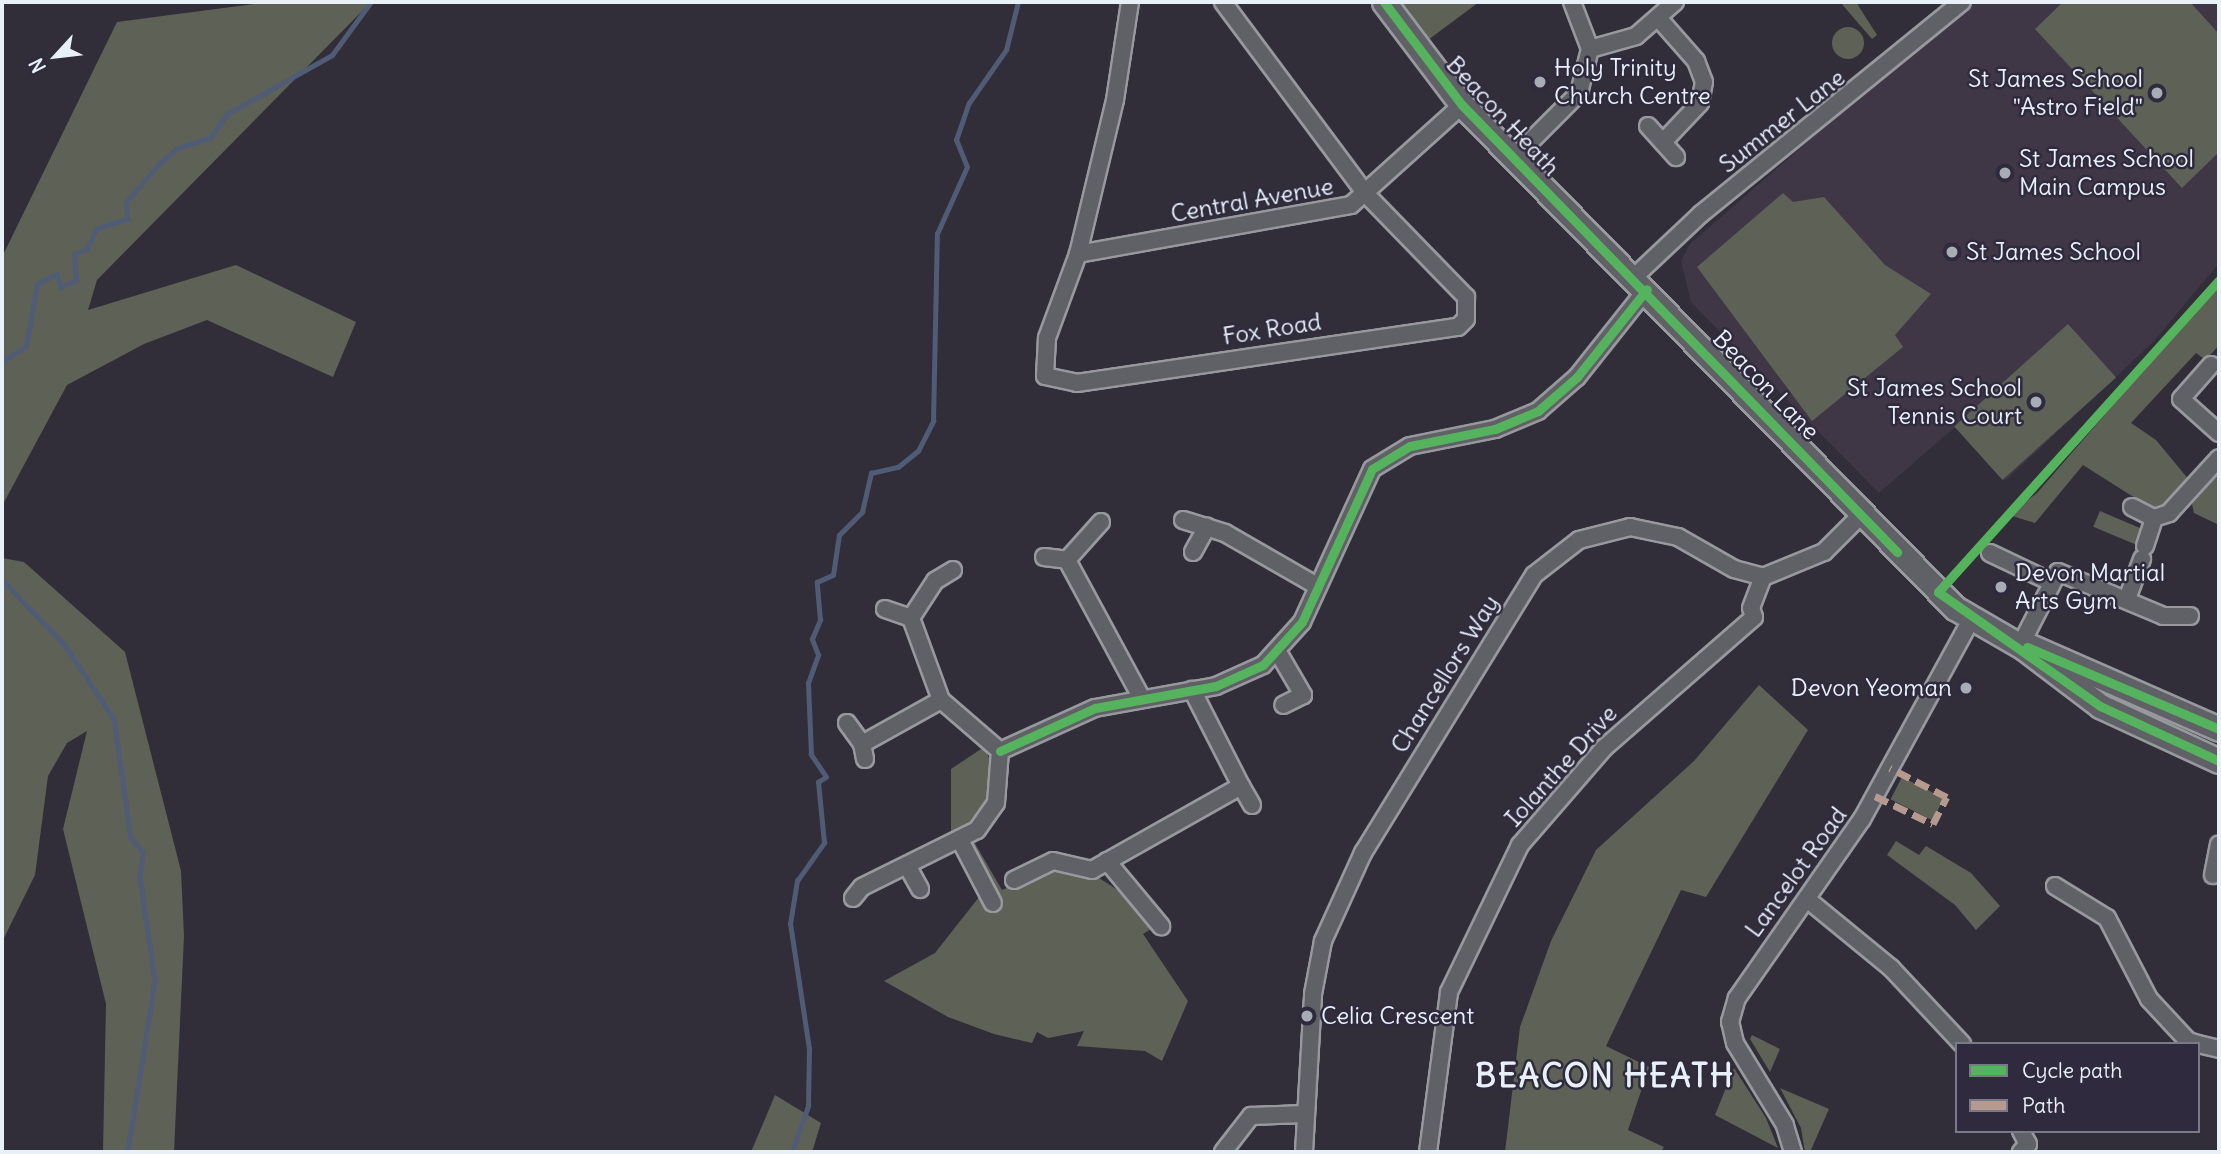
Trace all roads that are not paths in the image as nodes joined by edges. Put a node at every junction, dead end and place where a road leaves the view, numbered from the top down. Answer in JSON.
{"nodes":[{"id":1,"x":1130,"y":2,"type":"edge"},
{"id":2,"x":1223,"y":2,"type":"edge"},
{"id":3,"x":1384,"y":2,"type":"edge"},
{"id":4,"x":1572,"y":2,"type":"edge"},
{"id":5,"x":1675,"y":2,"type":"edge"},
{"id":6,"x":1962,"y":2,"type":"edge"},
{"id":7,"x":1660,"y":20,"type":"junction"},
{"id":8,"x":1590,"y":49,"type":"junction"},
{"id":9,"x":1462,"y":105,"type":"junction"},
{"id":10,"x":1648,"y":126,"type":"dead end"},
{"id":11,"x":1663,"y":142,"type":"junction"},
{"id":12,"x":1412,"y":148,"type":"joint"},
{"id":13,"x":1676,"y":157,"type":"dead end"},
{"id":14,"x":1514,"y":158,"type":"junction"},
{"id":15,"x":1366,"y":194,"type":"junction"},
{"id":16,"x":1604,"y":249,"type":"joint"},
{"id":17,"x":1079,"y":254,"type":"junction"},
{"id":18,"x":1640,"y":284,"type":"junction"},
{"id":19,"x":2211,"y":365,"type":"dead end"},
{"id":20,"x":2219,"y":433,"type":"edge"},
{"id":21,"x":2219,"y":458,"type":"edge"},
{"id":22,"x":2132,"y":507,"type":"dead end"},
{"id":23,"x":1861,"y":514,"type":"junction"},
{"id":24,"x":2154,"y":518,"type":"junction"},
{"id":25,"x":1183,"y":520,"type":"dead end"},
{"id":26,"x":1101,"y":522,"type":"dead end"},
{"id":27,"x":1207,"y":527,"type":"junction"},
{"id":28,"x":1193,"y":552,"type":"dead end"},
{"id":29,"x":1990,"y":552,"type":"dead end"},
{"id":30,"x":1044,"y":557,"type":"dead end"},
{"id":31,"x":1068,"y":560,"type":"junction"},
{"id":32,"x":953,"y":570,"type":"dead end"},
{"id":33,"x":1763,"y":576,"type":"junction"},
{"id":34,"x":2051,"y":582,"type":"junction"},
{"id":35,"x":1317,"y":586,"type":"junction"},
{"id":36,"x":2127,"y":598,"type":"junction"},
{"id":37,"x":885,"y":609,"type":"dead end"},
{"id":38,"x":2190,"y":616,"type":"dead end"},
{"id":39,"x":911,"y":618,"type":"junction"},
{"id":40,"x":1971,"y":620,"type":"junction"},
{"id":41,"x":2022,"y":647,"type":"junction"},
{"id":42,"x":1278,"y":652,"type":"junction"},
{"id":43,"x":1192,"y":690,"type":"junction"},
{"id":44,"x":1141,"y":697,"type":"junction"},
{"id":45,"x":941,"y":700,"type":"junction"},
{"id":46,"x":1283,"y":705,"type":"dead end"},
{"id":47,"x":847,"y":723,"type":"dead end"},
{"id":48,"x":2219,"y":729,"type":"edge"},
{"id":49,"x":1000,"y":751,"type":"junction"},
{"id":50,"x":2219,"y":761,"type":"edge"},
{"id":51,"x":1241,"y":786,"type":"junction"},
{"id":52,"x":1252,"y":805,"type":"dead end"},
{"id":53,"x":960,"y":840,"type":"junction"},
{"id":54,"x":2219,"y":845,"type":"edge"},
{"id":55,"x":1107,"y":861,"type":"junction"},
{"id":56,"x":909,"y":869,"type":"junction"},
{"id":57,"x":2213,"y":875,"type":"dead end"},
{"id":58,"x":1014,"y":880,"type":"dead end"},
{"id":59,"x":2055,"y":886,"type":"dead end"},
{"id":60,"x":920,"y":889,"type":"dead end"},
{"id":61,"x":853,"y":898,"type":"dead end"},
{"id":62,"x":1808,"y":900,"type":"junction"},
{"id":63,"x":993,"y":904,"type":"dead end"},
{"id":64,"x":1161,"y":926,"type":"dead end"},
{"id":65,"x":1960,"y":1042,"type":"edge"},
{"id":66,"x":2196,"y":1042,"type":"edge"},
{"id":67,"x":2200,"y":1044,"type":"edge"},
{"id":68,"x":2219,"y":1049,"type":"edge"},
{"id":69,"x":1305,"y":1114,"type":"junction"},
{"id":70,"x":1305,"y":1146,"type":"edge"},
{"id":71,"x":1223,"y":1152,"type":"edge"},
{"id":72,"x":1317,"y":1152,"type":"edge"},
{"id":73,"x":1428,"y":1152,"type":"edge"},
{"id":74,"x":1793,"y":1152,"type":"edge"}],
"edges":[{"from":1,"to":17,"type":"street"},
{"from":2,"to":15,"type":"street"},
{"from":3,"to":9,"type":"street","name":"Beacon Heath"},
{"from":4,"to":8,"type":"street"},
{"from":5,"to":7,"type":"street"},
{"from":6,"to":18,"type":"street","name":"Summer Lane"},
{"from":7,"to":8,"type":"street"},
{"from":7,"to":11,"type":"street"},
{"from":8,"to":14,"type":"street"},
{"from":9,"to":12,"type":"street","name":"Beacon Heath"},
{"from":9,"to":14,"type":"street","name":"Beacon Heath"},
{"from":10,"to":11,"type":"street"},
{"from":11,"to":13,"type":"street"},
{"from":12,"to":15,"type":"street","name":"Central Avenue"},
{"from":14,"to":16,"type":"street","name":"Beacon Heath"},
{"from":15,"to":17,"type":"street","name":"Central Avenue"},
{"from":15,"to":17,"type":"street","name":"Fox Road"},
{"from":16,"to":18,"type":"street","name":"Beacon Lane"},
{"from":18,"to":23,"type":"street","name":"Beacon Lane"},
{"from":18,"to":35,"type":"street","name":"Summer Lane"},
{"from":19,"to":20,"type":"street"},
{"from":21,"to":24,"type":"street"},
{"from":22,"to":24,"type":"street"},
{"from":23,"to":33,"type":"street"},
{"from":23,"to":40,"type":"street","name":"Beacon Lane"},
{"from":24,"to":36,"type":"street"},
{"from":25,"to":27,"type":"street"},
{"from":26,"to":31,"type":"street"},
{"from":27,"to":28,"type":"street"},
{"from":27,"to":35,"type":"street"},
{"from":29,"to":34,"type":"street"},
{"from":30,"to":31,"type":"street"},
{"from":31,"to":44,"type":"street"},
{"from":32,"to":39,"type":"street"},
{"from":33,"to":69,"type":"street","name":"Chancellors Way"},
{"from":33,"to":73,"type":"street","name":"Iolanthe Drive"},
{"from":34,"to":36,"type":"street"},
{"from":34,"to":41,"type":"street"},
{"from":35,"to":42,"type":"street","name":"Summer Lane"},
{"from":36,"to":38,"type":"street"},
{"from":37,"to":39,"type":"street"},
{"from":39,"to":45,"type":"street"},
{"from":40,"to":41,"type":"street","name":"Beacon Lane"},
{"from":40,"to":62,"type":"street","name":"Lancelot Road"},
{"from":41,"to":48,"type":"street","name":"Beacon Lane"},
{"from":41,"to":50,"type":"street","name":"Beacon Lane"},
{"from":42,"to":43,"type":"street","name":"Summer Lane"},
{"from":42,"to":46,"type":"street"},
{"from":43,"to":44,"type":"street","name":"Summer Lane"},
{"from":43,"to":51,"type":"street"},
{"from":44,"to":49,"type":"street","name":"Summer Lane"},
{"from":45,"to":47,"type":"street"},
{"from":45,"to":49,"type":"street"},
{"from":49,"to":53,"type":"street"},
{"from":51,"to":52,"type":"street"},
{"from":51,"to":55,"type":"street"},
{"from":53,"to":56,"type":"street"},
{"from":53,"to":63,"type":"street"},
{"from":54,"to":57,"type":"street"},
{"from":55,"to":58,"type":"street"},
{"from":55,"to":64,"type":"street"},
{"from":56,"to":60,"type":"street"},
{"from":56,"to":61,"type":"street"},
{"from":59,"to":66,"type":"street"},
{"from":62,"to":65,"type":"street"},
{"from":62,"to":74,"type":"street","name":"Lancelot Road"},
{"from":67,"to":68,"type":"street"},
{"from":69,"to":70,"type":"street","name":"Chancellors Way"},
{"from":69,"to":71,"type":"street"},
{"from":70,"to":72,"type":"street"}]}
